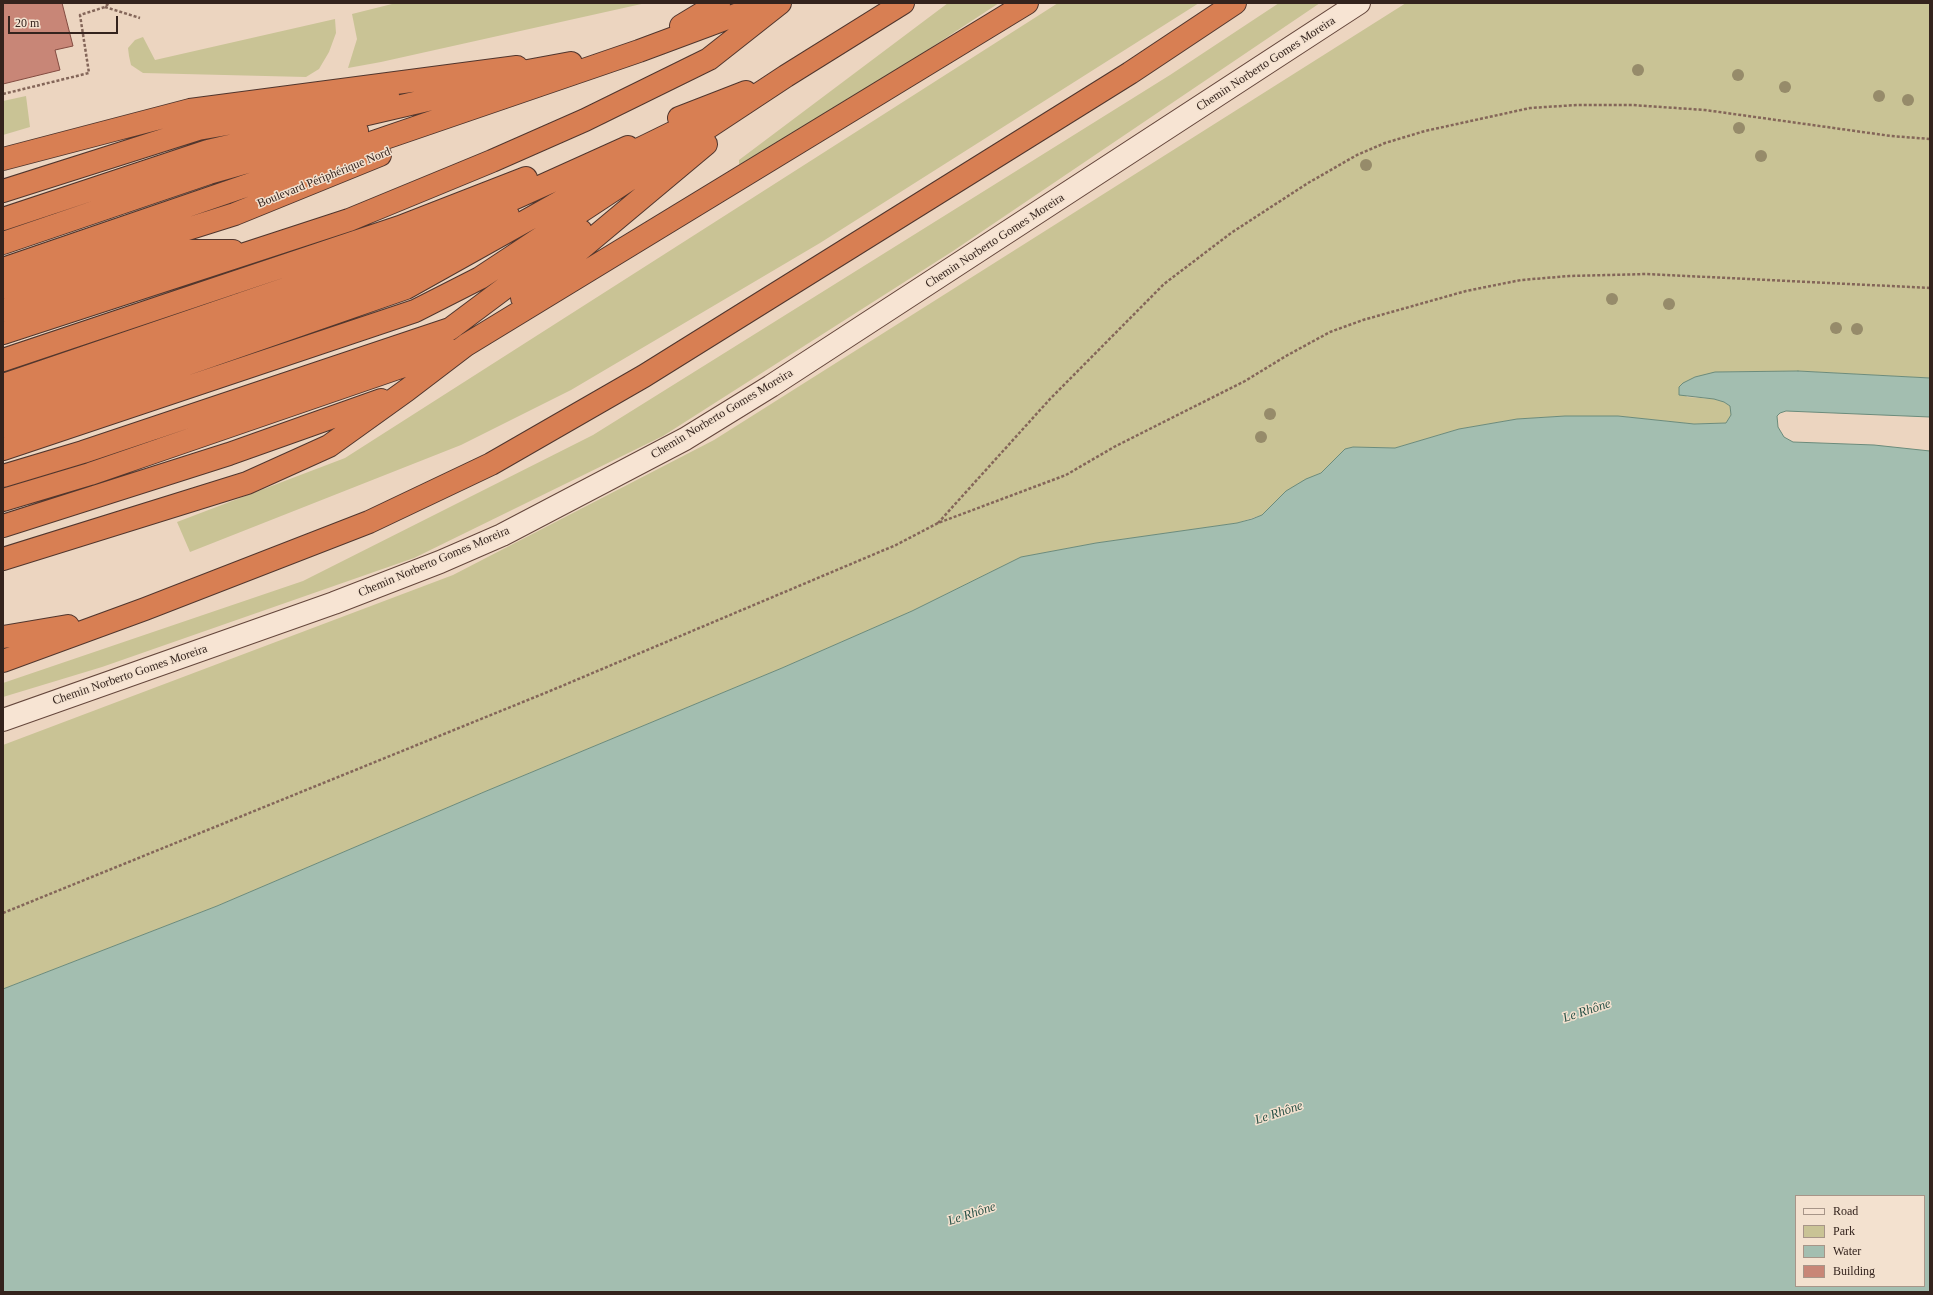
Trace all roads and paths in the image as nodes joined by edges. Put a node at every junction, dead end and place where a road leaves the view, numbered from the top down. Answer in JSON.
{"nodes":[{"id":1,"x":109,"y":3,"type":"edge"},
{"id":2,"x":719,"y":3,"type":"edge"},
{"id":3,"x":768,"y":3,"type":"edge"},
{"id":4,"x":780,"y":3,"type":"edge"},
{"id":5,"x":903,"y":3,"type":"edge"},
{"id":6,"x":1027,"y":3,"type":"edge"},
{"id":7,"x":1235,"y":3,"type":"edge"},
{"id":8,"x":1359,"y":3,"type":"edge"},
{"id":9,"x":105,"y":7,"type":"junction"},
{"id":10,"x":140,"y":18,"type":"dead end"},
{"id":11,"x":639,"y":52,"type":"junction"},
{"id":12,"x":786,"y":76,"type":"junction"},
{"id":13,"x":3,"y":94,"type":"edge"},
{"id":14,"x":1930,"y":139,"type":"edge"},
{"id":15,"x":3,"y":159,"type":"edge"},
{"id":16,"x":3,"y":190,"type":"edge"},
{"id":17,"x":3,"y":219,"type":"edge"},
{"id":18,"x":3,"y":243,"type":"edge"},
{"id":19,"x":250,"y":252,"type":"junction"},
{"id":20,"x":3,"y":269,"type":"edge"},
{"id":21,"x":3,"y":287,"type":"edge"},
{"id":22,"x":1930,"y":288,"type":"edge"},
{"id":23,"x":3,"y":310,"type":"edge"},
{"id":24,"x":3,"y":333,"type":"edge"},
{"id":25,"x":466,"y":345,"type":"junction"},
{"id":26,"x":3,"y":360,"type":"edge"},
{"id":27,"x":3,"y":385,"type":"edge"},
{"id":28,"x":407,"y":390,"type":"junction"},
{"id":29,"x":3,"y":404,"type":"edge"},
{"id":30,"x":3,"y":426,"type":"edge"},
{"id":31,"x":3,"y":449,"type":"edge"},
{"id":32,"x":3,"y":476,"type":"edge"},
{"id":33,"x":3,"y":500,"type":"edge"},
{"id":34,"x":938,"y":523,"type":"junction"},
{"id":35,"x":3,"y":526,"type":"edge"},
{"id":36,"x":3,"y":560,"type":"edge"},
{"id":37,"x":145,"y":609,"type":"junction"},
{"id":38,"x":3,"y":637,"type":"edge"},
{"id":39,"x":3,"y":661,"type":"edge"},
{"id":40,"x":3,"y":720,"type":"edge"},
{"id":41,"x":3,"y":913,"type":"edge"}],
"edges":[{"from":1,"to":9,"type":"path"},
{"from":2,"to":11,"type":"highway"},
{"from":3,"to":11,"type":"highway","name":"Boulevard Périphérique Nord"},
{"from":4,"to":19,"type":"highway"},
{"from":5,"to":12,"type":"highway"},
{"from":6,"to":25,"type":"highway"},
{"from":7,"to":37,"type":"highway"},
{"from":8,"to":40,"type":"main road","name":"Chemin Norberto Gomes Moreira"},
{"from":9,"to":10,"type":"path"},
{"from":9,"to":13,"type":"path"},
{"from":11,"to":15,"type":"highway","name":"Boulevard Périphérique Nord"},
{"from":11,"to":16,"type":"highway","name":"Boulevard Périphérique Nord"},
{"from":11,"to":17,"type":"highway"},
{"from":11,"to":18,"type":"highway","name":"Boulevard Périphérique Nord"},
{"from":11,"to":20,"type":"highway","name":"Boulevard Périphérique Nord"},
{"from":11,"to":21,"type":"highway","name":"Boulevard Périphérique Nord"},
{"from":12,"to":25,"type":"highway"},
{"from":12,"to":26,"type":"highway"},
{"from":12,"to":27,"type":"highway"},
{"from":12,"to":29,"type":"highway"},
{"from":12,"to":30,"type":"highway"},
{"from":12,"to":31,"type":"highway"},
{"from":12,"to":32,"type":"highway"},
{"from":14,"to":34,"type":"path"},
{"from":19,"to":23,"type":"highway"},
{"from":19,"to":24,"type":"highway"},
{"from":22,"to":34,"type":"path"},
{"from":25,"to":28,"type":"highway"},
{"from":25,"to":33,"type":"highway"},
{"from":28,"to":35,"type":"highway"},
{"from":28,"to":36,"type":"highway"},
{"from":34,"to":41,"type":"path"},
{"from":37,"to":38,"type":"highway"},
{"from":37,"to":39,"type":"highway"}]}
